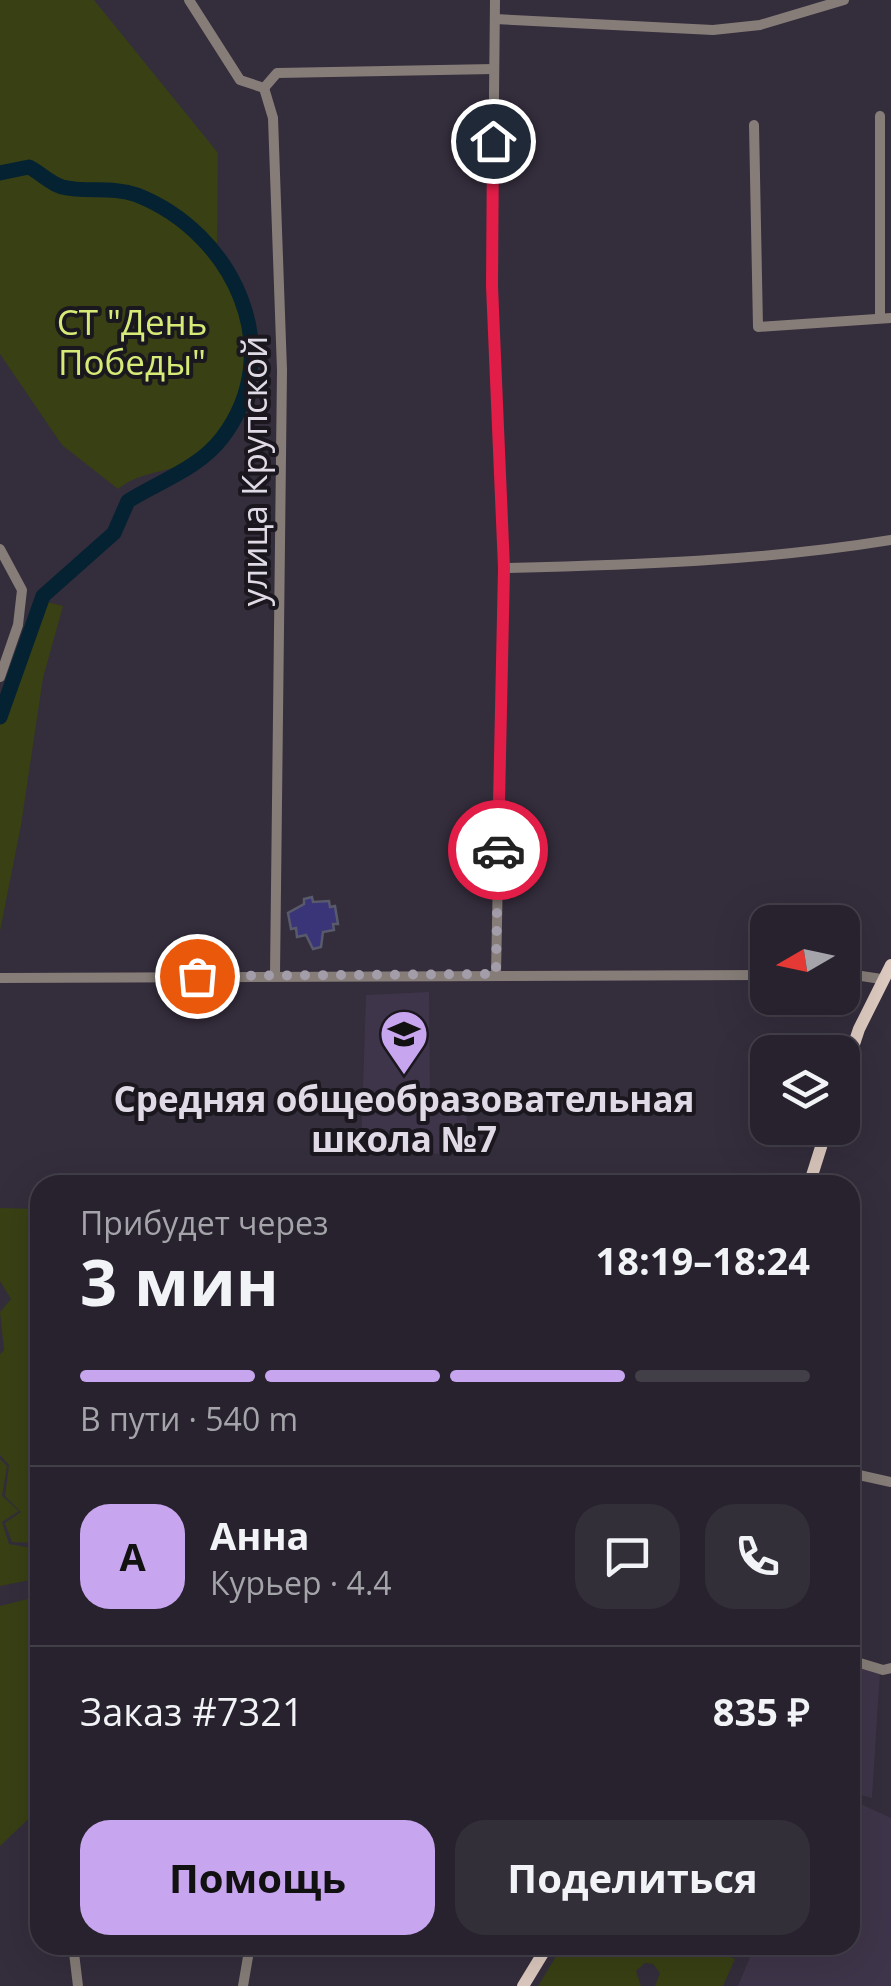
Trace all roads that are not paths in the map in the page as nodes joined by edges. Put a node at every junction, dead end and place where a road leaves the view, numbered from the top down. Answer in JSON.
{"nodes":[{"id":1,"x":188,"y":0,"type":"edge"},
{"id":2,"x":496,"y":0,"type":"edge"},
{"id":3,"x":844,"y":0,"type":"edge"},
{"id":4,"x":495,"y":19,"type":"junction"},
{"id":5,"x":494,"y":69,"type":"junction"},
{"id":6,"x":264,"y":88,"type":"junction"},
{"id":7,"x":880,"y":116,"type":"dead end"},
{"id":8,"x":754,"y":125,"type":"dead end"},
{"id":9,"x":885,"y":318,"type":"edge"},
{"id":10,"x":891,"y":540,"type":"edge"},
{"id":11,"x":0,"y":549,"type":"edge"},
{"id":12,"x":504,"y":568,"type":"junction"},
{"id":13,"x":0,"y":677,"type":"edge"},
{"id":14,"x":891,"y":965,"type":"edge"},
{"id":15,"x":496,"y":974,"type":"junction"},
{"id":16,"x":275,"y":975,"type":"junction"},
{"id":17,"x":750,"y":975,"type":"edge"},
{"id":18,"x":860,"y":976,"type":"edge"},
{"id":19,"x":0,"y":978,"type":"edge"},
{"id":20,"x":881,"y":979,"type":"junction"},
{"id":21,"x":859,"y":1035,"type":"edge"},
{"id":22,"x":821,"y":1145,"type":"edge"},
{"id":23,"x":811,"y":1175,"type":"edge"},
{"id":24,"x":860,"y":1476,"type":"edge"},
{"id":25,"x":891,"y":1482,"type":"edge"},
{"id":26,"x":860,"y":1663,"type":"edge"},
{"id":27,"x":891,"y":1668,"type":"edge"},
{"id":28,"x":74,"y":1955,"type":"edge"},
{"id":29,"x":249,"y":1955,"type":"edge"},
{"id":30,"x":542,"y":1955,"type":"edge"},
{"id":31,"x":78,"y":1986,"type":"edge"},
{"id":32,"x":244,"y":1986,"type":"edge"},
{"id":33,"x":524,"y":1986,"type":"edge"}],
"edges":[{"from":1,"to":6,"type":"street"},
{"from":2,"to":4,"type":"street"},
{"from":3,"to":4,"type":"street"},
{"from":4,"to":5,"type":"street"},
{"from":5,"to":6,"type":"street"},
{"from":5,"to":12,"type":"street"},
{"from":6,"to":16,"type":"street","name":"улица Крупской"},
{"from":7,"to":9,"type":"street"},
{"from":8,"to":9,"type":"street"},
{"from":10,"to":12,"type":"street"},
{"from":11,"to":13,"type":"street"},
{"from":12,"to":15,"type":"street"},
{"from":14,"to":20,"type":"main road"},
{"from":15,"to":16,"type":"street"},
{"from":15,"to":17,"type":"street"},
{"from":16,"to":19,"type":"street"},
{"from":18,"to":20,"type":"street"},
{"from":20,"to":21,"type":"main road"},
{"from":22,"to":23,"type":"main road"},
{"from":24,"to":25,"type":"street"},
{"from":26,"to":27,"type":"street"},
{"from":28,"to":31,"type":"street"},
{"from":29,"to":32,"type":"street"},
{"from":30,"to":33,"type":"main road"}]}
